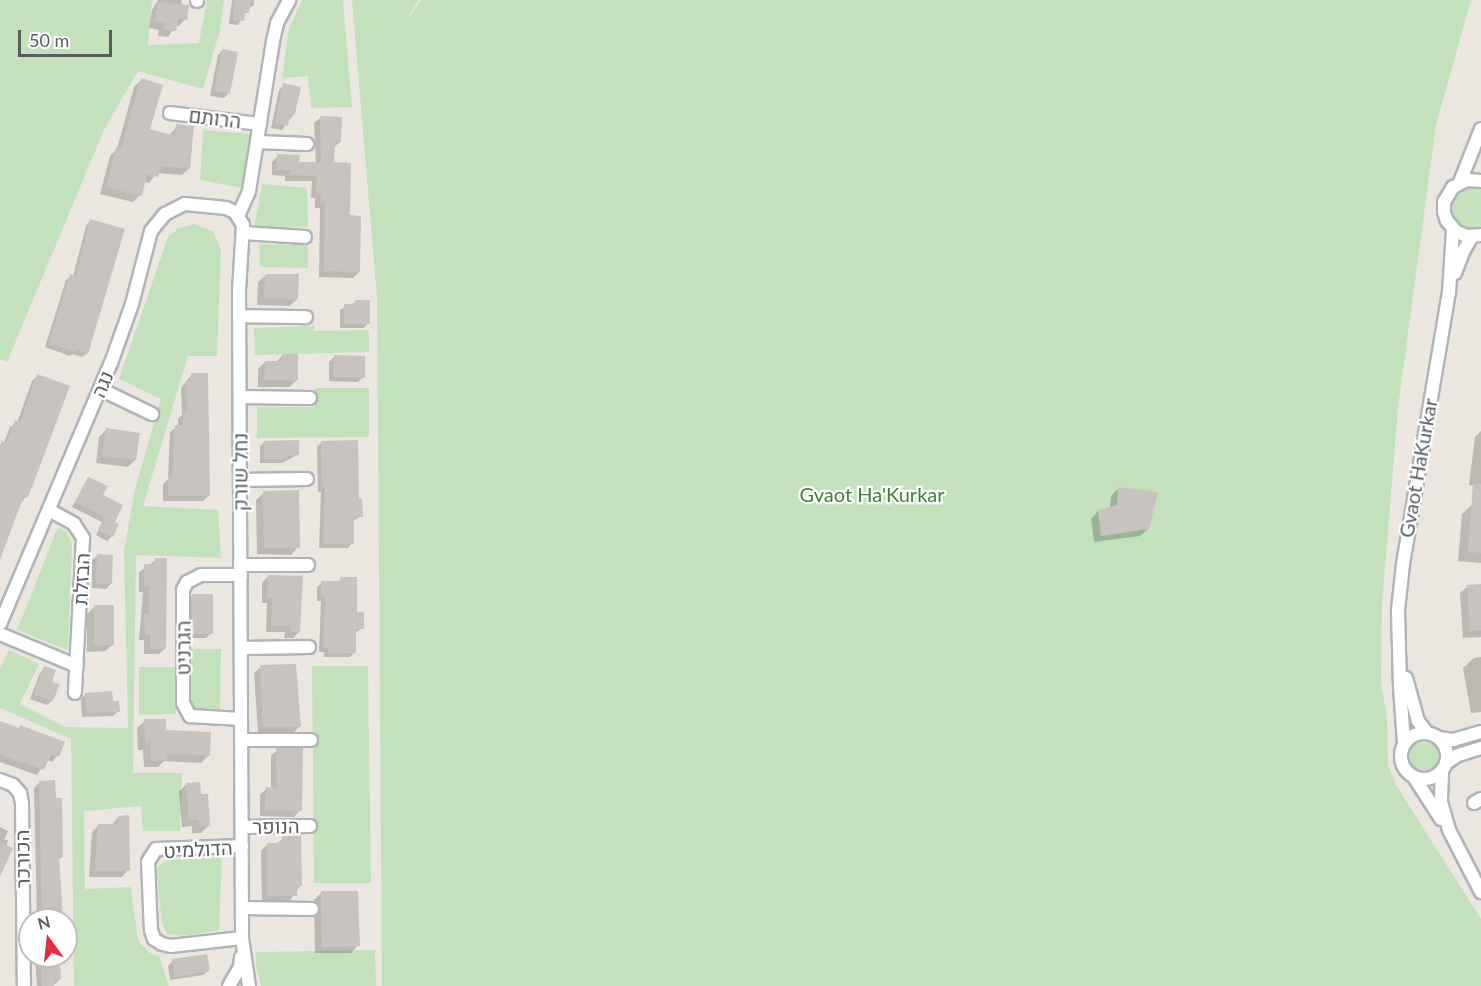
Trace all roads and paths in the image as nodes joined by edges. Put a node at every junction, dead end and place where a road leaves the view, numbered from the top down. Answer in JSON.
{"nodes":[{"id":1,"x":289,"y":0,"type":"edge"},
{"id":2,"x":170,"y":113,"type":"dead end"},
{"id":3,"x":260,"y":124,"type":"junction"},
{"id":4,"x":1481,"y":129,"type":"edge"},
{"id":5,"x":257,"y":142,"type":"junction"},
{"id":6,"x":307,"y":144,"type":"dead end"},
{"id":7,"x":1481,"y":181,"type":"edge"},
{"id":8,"x":1460,"y":182,"type":"junction"},
{"id":9,"x":238,"y":216,"type":"junction"},
{"id":10,"x":1453,"y":229,"type":"junction"},
{"id":11,"x":243,"y":233,"type":"junction"},
{"id":12,"x":1477,"y":236,"type":"edge"},
{"id":13,"x":305,"y":237,"type":"dead end"},
{"id":14,"x":1449,"y":293,"type":"junction"},
{"id":15,"x":239,"y":316,"type":"junction"},
{"id":16,"x":306,"y":317,"type":"dead end"},
{"id":17,"x":100,"y":389,"type":"junction"},
{"id":18,"x":240,"y":397,"type":"junction"},
{"id":19,"x":309,"y":398,"type":"dead end"},
{"id":20,"x":152,"y":414,"type":"dead end"},
{"id":21,"x":307,"y":479,"type":"dead end"},
{"id":22,"x":240,"y":480,"type":"junction"},
{"id":23,"x":49,"y":510,"type":"junction"},
{"id":24,"x":308,"y":565,"type":"dead end"},
{"id":25,"x":241,"y":570,"type":"junction"},
{"id":26,"x":0,"y":624,"type":"edge"},
{"id":27,"x":0,"y":634,"type":"edge"},
{"id":28,"x":1400,"y":645,"type":"junction"},
{"id":29,"x":309,"y":647,"type":"dead end"},
{"id":30,"x":241,"y":648,"type":"junction"},
{"id":31,"x":77,"y":666,"type":"junction"},
{"id":32,"x":75,"y":693,"type":"dead end"},
{"id":33,"x":241,"y":719,"type":"junction"},
{"id":34,"x":1481,"y":732,"type":"edge"},
{"id":35,"x":1427,"y":733,"type":"junction"},
{"id":36,"x":1439,"y":738,"type":"junction"},
{"id":37,"x":241,"y":740,"type":"junction"},
{"id":38,"x":311,"y":740,"type":"dead end"},
{"id":39,"x":1404,"y":743,"type":"junction"},
{"id":40,"x":1481,"y":748,"type":"edge"},
{"id":41,"x":1444,"y":767,"type":"junction"},
{"id":42,"x":1414,"y":777,"type":"junction"},
{"id":43,"x":0,"y":780,"type":"edge"},
{"id":44,"x":310,"y":826,"type":"dead end"},
{"id":45,"x":242,"y":827,"type":"junction"},
{"id":46,"x":1449,"y":830,"type":"junction"},
{"id":47,"x":242,"y":846,"type":"junction"},
{"id":48,"x":1481,"y":892,"type":"edge"},
{"id":49,"x":242,"y":908,"type":"junction"},
{"id":50,"x":312,"y":909,"type":"dead end"},
{"id":51,"x":242,"y":938,"type":"junction"},
{"id":52,"x":242,"y":953,"type":"junction"},
{"id":53,"x":24,"y":986,"type":"edge"},
{"id":54,"x":229,"y":986,"type":"edge"},
{"id":55,"x":240,"y":986,"type":"edge"},
{"id":56,"x":249,"y":986,"type":"edge"}],
"edges":[{"from":1,"to":3,"type":"street"},
{"from":2,"to":3,"type":"street","name":"הרותם"},
{"from":3,"to":5,"type":"street"},
{"from":4,"to":8,"type":"street"},
{"from":5,"to":6,"type":"street"},
{"from":5,"to":9,"type":"street"},
{"from":7,"to":8,"type":"street"},
{"from":8,"to":10,"type":"street"},
{"from":9,"to":11,"type":"street","name":"נחל שורק"},
{"from":9,"to":17,"type":"street","name":"נגה"},
{"from":10,"to":12,"type":"street"},
{"from":10,"to":14,"type":"street","name":"Gvaot HaKurkar"},
{"from":11,"to":13,"type":"street"},
{"from":11,"to":15,"type":"street","name":"נחל שורק"},
{"from":12,"to":14,"type":"street","name":"Gvaot HaKurkar"},
{"from":14,"to":28,"type":"street","name":"Gvaot HaKurkar"},
{"from":15,"to":16,"type":"street"},
{"from":15,"to":18,"type":"street","name":"נחל שורק"},
{"from":17,"to":20,"type":"street"},
{"from":17,"to":23,"type":"street","name":"נגה"},
{"from":18,"to":19,"type":"street"},
{"from":18,"to":22,"type":"street","name":"נחל שורק"},
{"from":21,"to":22,"type":"street"},
{"from":22,"to":25,"type":"street","name":"נחל שורק"},
{"from":23,"to":26,"type":"street","name":"נגה"},
{"from":23,"to":31,"type":"street","name":"הבזלת"},
{"from":24,"to":25,"type":"street"},
{"from":25,"to":30,"type":"street","name":"נחל שורק"},
{"from":25,"to":33,"type":"street","name":"הגרניט"},
{"from":27,"to":31,"type":"street"},
{"from":28,"to":35,"type":"street","name":"Gvaot HaKurkar"},
{"from":28,"to":39,"type":"street","name":"Gvaot HaKurkar"},
{"from":29,"to":30,"type":"street"},
{"from":30,"to":33,"type":"street","name":"נחל שורק"},
{"from":31,"to":32,"type":"street","name":"הבזלת"},
{"from":33,"to":37,"type":"street","name":"נחל שורק"},
{"from":34,"to":36,"type":"street"},
{"from":35,"to":36,"type":"street"},
{"from":35,"to":39,"type":"street"},
{"from":36,"to":41,"type":"street"},
{"from":37,"to":38,"type":"street"},
{"from":37,"to":45,"type":"street","name":"נחל שורק"},
{"from":39,"to":42,"type":"street"},
{"from":40,"to":41,"type":"street"},
{"from":41,"to":42,"type":"street"},
{"from":41,"to":46,"type":"street"},
{"from":42,"to":46,"type":"street"},
{"from":43,"to":53,"type":"street","name":"הכורכר"},
{"from":44,"to":45,"type":"street","name":"הנופר"},
{"from":45,"to":47,"type":"street","name":"נחל שורק"},
{"from":46,"to":48,"type":"street"},
{"from":47,"to":49,"type":"street","name":"נחל שורק"},
{"from":47,"to":51,"type":"street","name":"הדולמיט"},
{"from":49,"to":50,"type":"street"},
{"from":49,"to":51,"type":"street","name":"נחל שורק"},
{"from":51,"to":52,"type":"street","name":"נחל שורק"},
{"from":52,"to":54,"type":"street","name":"נחל שורק"},
{"from":52,"to":56,"type":"street","name":"נחל שורק"},
{"from":54,"to":55,"type":"street"}]}
